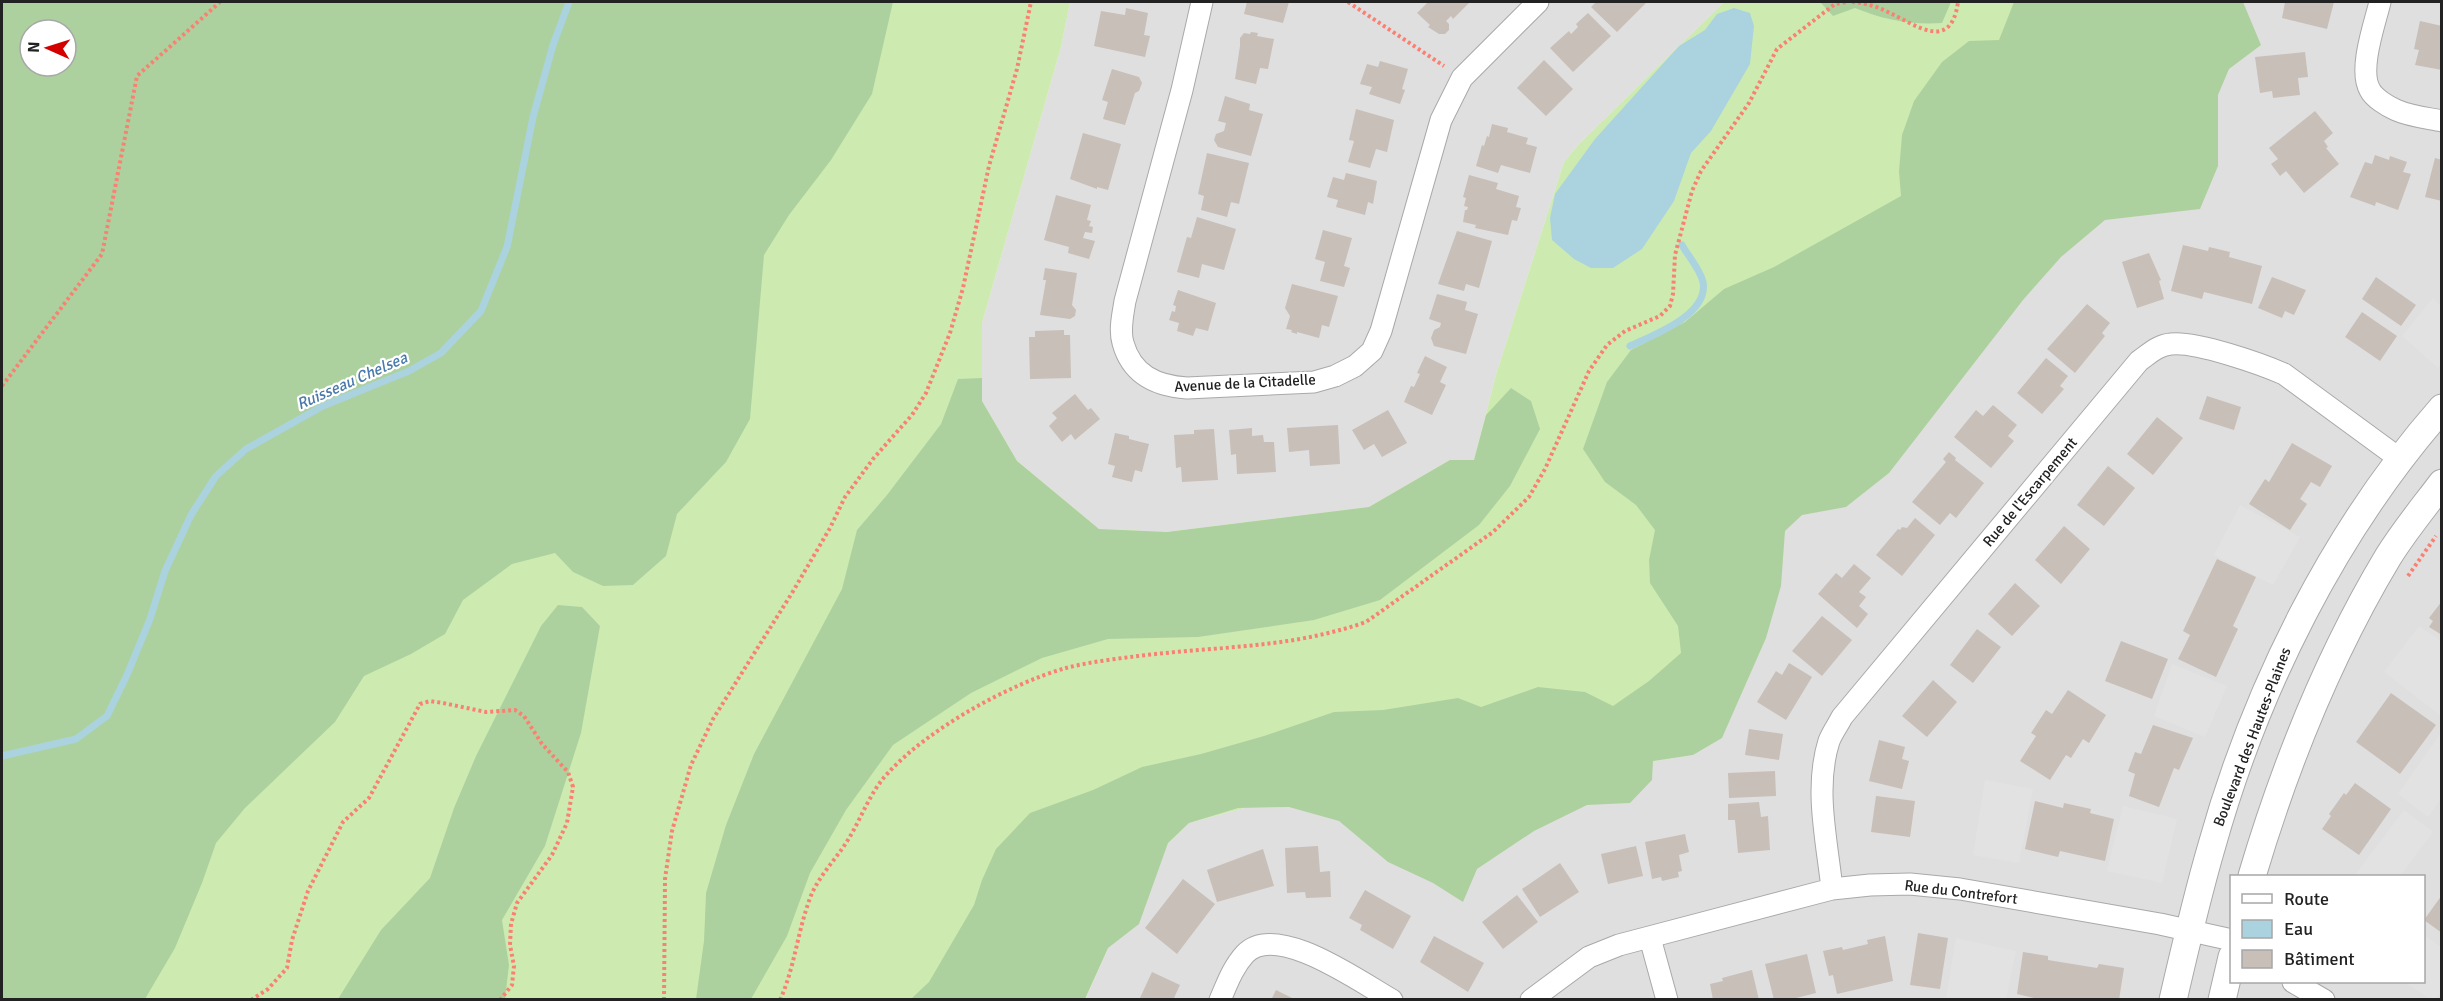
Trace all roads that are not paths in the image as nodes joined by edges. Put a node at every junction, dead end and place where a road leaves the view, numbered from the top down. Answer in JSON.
{"nodes":[{"id":1,"x":1202,"y":2,"type":"edge"},
{"id":2,"x":1538,"y":2,"type":"edge"},
{"id":3,"x":2380,"y":2,"type":"edge"},
{"id":4,"x":2442,"y":121,"type":"edge"},
{"id":5,"x":2442,"y":408,"type":"edge"},
{"id":6,"x":2400,"y":459,"type":"junction"},
{"id":7,"x":2442,"y":483,"type":"edge"},
{"id":8,"x":2252,"y":875,"type":"edge"},
{"id":9,"x":1832,"y":889,"type":"junction"},
{"id":10,"x":2190,"y":929,"type":"junction"},
{"id":11,"x":1650,"y":938,"type":"junction"},
{"id":12,"x":2230,"y":939,"type":"edge"},
{"id":13,"x":2230,"y":965,"type":"edge"},
{"id":14,"x":2296,"y":983,"type":"edge"},
{"id":15,"x":1220,"y":999,"type":"edge"},
{"id":16,"x":1392,"y":999,"type":"edge"},
{"id":17,"x":1531,"y":999,"type":"edge"},
{"id":18,"x":1667,"y":999,"type":"edge"},
{"id":19,"x":2173,"y":999,"type":"edge"},
{"id":20,"x":2222,"y":999,"type":"edge"},
{"id":21,"x":2324,"y":999,"type":"edge"}],
"edges":[{"from":1,"to":2,"type":"street","name":"Avenue de la Citadelle"},
{"from":3,"to":4,"type":"street"},
{"from":5,"to":6,"type":"street","name":"Boulevard des Hautes-Plaines"},
{"from":6,"to":9,"type":"street","name":"Rue de l'Escarpement"},
{"from":6,"to":10,"type":"street","name":"Boulevard des Hautes-Plaines"},
{"from":7,"to":8,"type":"street"},
{"from":9,"to":10,"type":"street","name":"Rue du Contrefort"},
{"from":9,"to":11,"type":"street","name":"Rue du Contrefort"},
{"from":10,"to":12,"type":"street","name":"Rue du Contrefort"},
{"from":10,"to":19,"type":"street","name":"Boulevard des Hautes-Plaines"},
{"from":11,"to":17,"type":"street","name":"Rue du Contrefort"},
{"from":11,"to":18,"type":"street"},
{"from":13,"to":20,"type":"street"},
{"from":14,"to":21,"type":"street"},
{"from":15,"to":16,"type":"street"}]}
